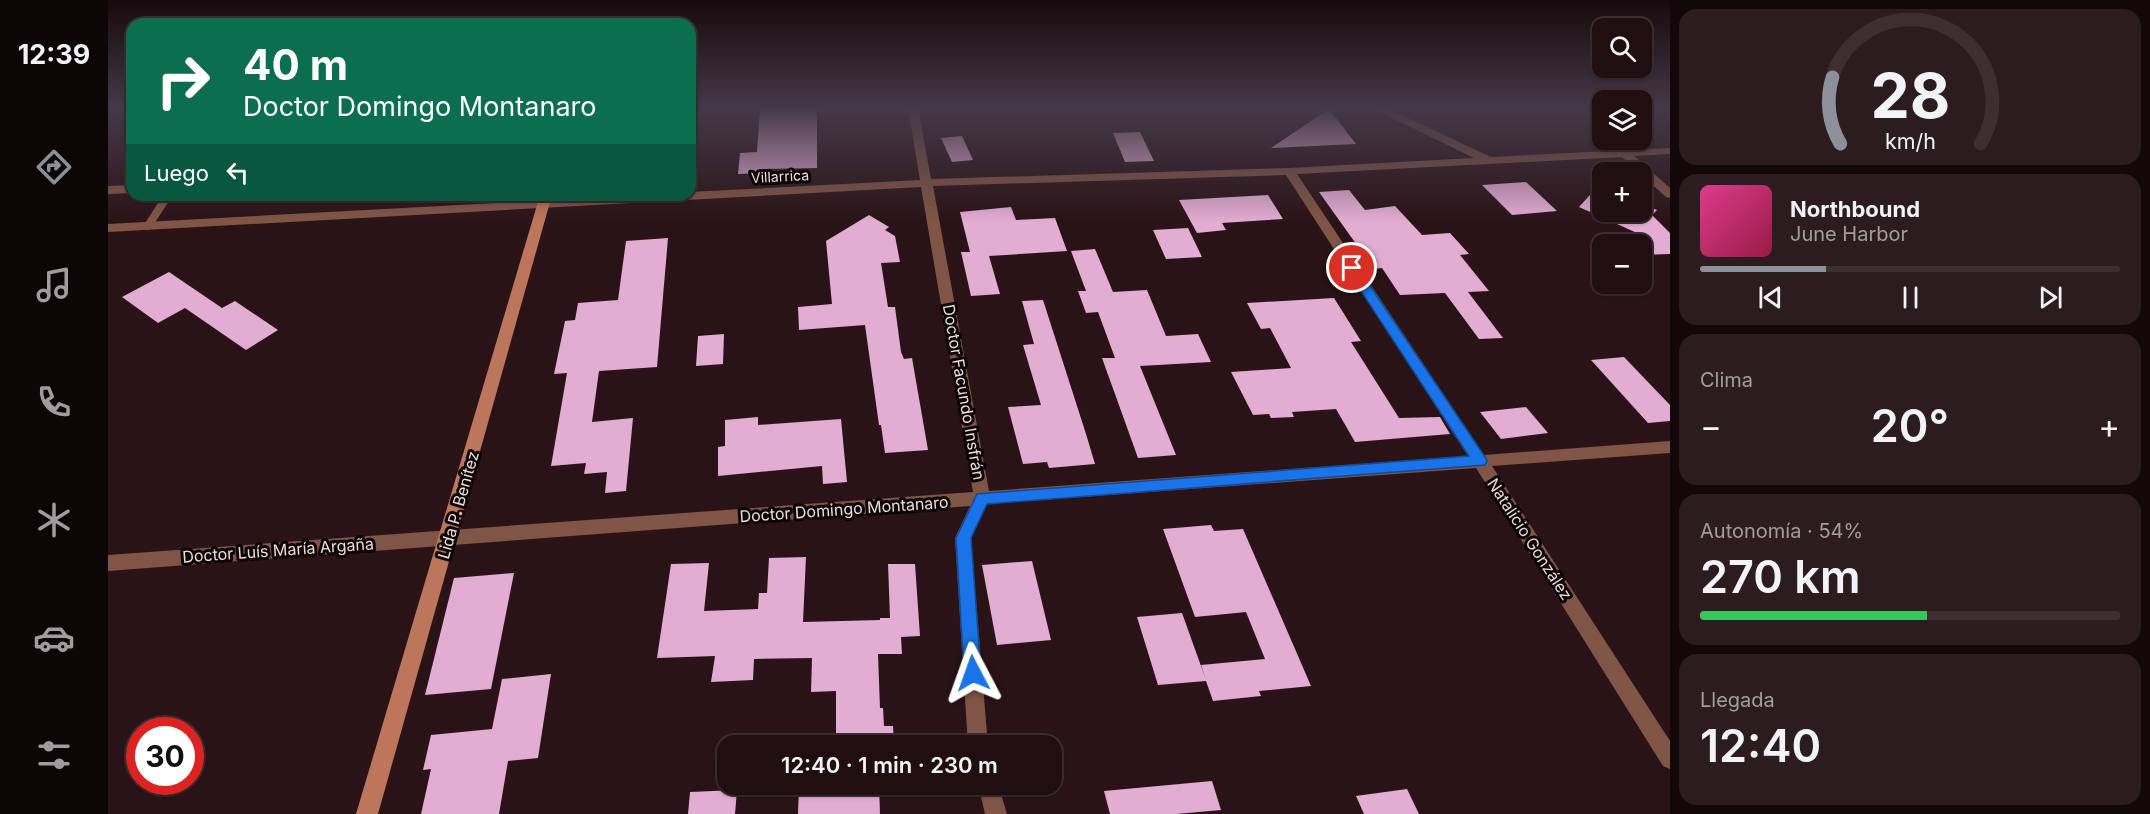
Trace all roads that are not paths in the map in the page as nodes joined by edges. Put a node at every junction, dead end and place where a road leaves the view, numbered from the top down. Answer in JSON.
{"nodes":[{"id":1,"x":920,"y":146,"type":"edge"},
{"id":2,"x":1459,"y":146,"type":"edge"},
{"id":3,"x":1670,"y":151,"type":"edge"},
{"id":4,"x":1624,"y":154,"type":"junction"},
{"id":5,"x":1491,"y":161,"type":"junction"},
{"id":6,"x":1289,"y":171,"type":"junction"},
{"id":7,"x":927,"y":183,"type":"junction"},
{"id":8,"x":126,"y":189,"type":"edge"},
{"id":9,"x":108,"y":190,"type":"edge"},
{"id":10,"x":696,"y":193,"type":"edge"},
{"id":11,"x":1670,"y":194,"type":"edge"},
{"id":12,"x":164,"y":201,"type":"edge"},
{"id":13,"x":530,"y":201,"type":"edge"},
{"id":14,"x":545,"y":201,"type":"edge"},
{"id":15,"x":148,"y":226,"type":"junction"},
{"id":16,"x":108,"y":228,"type":"edge"},
{"id":17,"x":1670,"y":447,"type":"edge"},
{"id":18,"x":1479,"y":461,"type":"junction"},
{"id":19,"x":982,"y":498,"type":"junction"},
{"id":20,"x":448,"y":538,"type":"junction"},
{"id":21,"x":108,"y":563,"type":"edge"},
{"id":22,"x":977,"y":735,"type":"edge"},
{"id":23,"x":1670,"y":759,"type":"edge"},
{"id":24,"x":991,"y":795,"type":"edge"},
{"id":25,"x":367,"y":814,"type":"edge"},
{"id":26,"x":996,"y":814,"type":"edge"}],
"edges":[{"from":1,"to":7,"type":"street","name":"Doctor Facundo Insfrán"},
{"from":2,"to":5,"type":"street"},
{"from":3,"to":4,"type":"street","name":"Villarrica"},
{"from":4,"to":5,"type":"street","name":"Villarrica"},
{"from":4,"to":11,"type":"street"},
{"from":5,"to":6,"type":"street","name":"Villarrica"},
{"from":6,"to":7,"type":"street","name":"Villarrica"},
{"from":6,"to":18,"type":"street","name":"Natalicio González"},
{"from":7,"to":10,"type":"street","name":"Villarrica"},
{"from":7,"to":19,"type":"street","name":"Doctor Facundo Insfrán"},
{"from":8,"to":9,"type":"lane"},
{"from":12,"to":15,"type":"lane"},
{"from":13,"to":15,"type":"street","name":"Villarrica"},
{"from":14,"to":20,"type":"street","name":"Lida P. Benítez"},
{"from":15,"to":16,"type":"street","name":"Villarrica"},
{"from":17,"to":18,"type":"street","name":"Doctor Domingo Montanaro"},
{"from":18,"to":19,"type":"street","name":"Doctor Domingo Montanaro"},
{"from":18,"to":23,"type":"street","name":"Natalicio González"},
{"from":19,"to":20,"type":"street","name":"Doctor Domingo Montanaro"},
{"from":19,"to":22,"type":"street","name":"Doctor Facundo Insfrán"},
{"from":20,"to":21,"type":"street","name":"Doctor Luís María Argaña"},
{"from":20,"to":25,"type":"street","name":"Lida P. Benítez"},
{"from":24,"to":26,"type":"street"}]}
